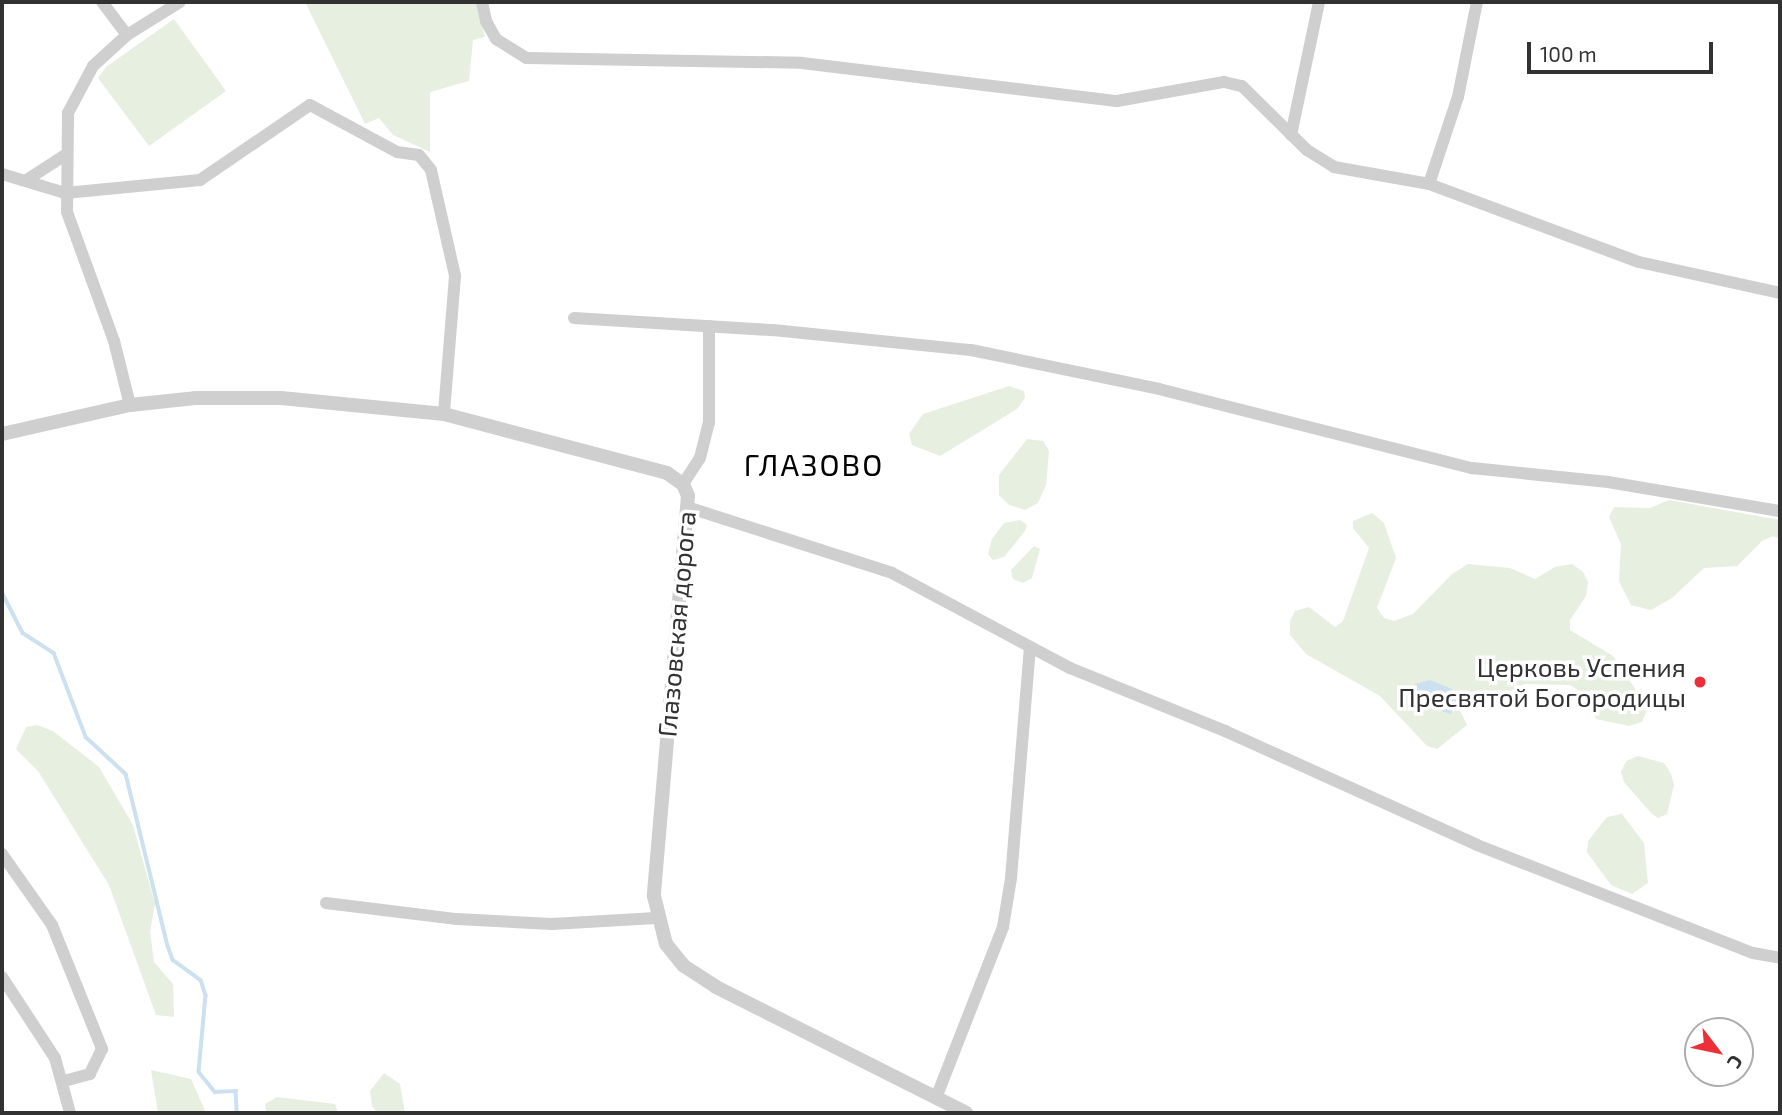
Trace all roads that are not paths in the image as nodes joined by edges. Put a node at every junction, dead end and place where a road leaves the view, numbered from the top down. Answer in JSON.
{"nodes":[{"id":1,"x":102,"y":2,"type":"edge"},
{"id":2,"x":180,"y":2,"type":"edge"},
{"id":3,"x":482,"y":2,"type":"edge"},
{"id":4,"x":1320,"y":2,"type":"edge"},
{"id":5,"x":1477,"y":2,"type":"edge"},
{"id":6,"x":127,"y":35,"type":"junction"},
{"id":7,"x":1291,"y":135,"type":"junction"},
{"id":8,"x":67,"y":154,"type":"junction"},
{"id":9,"x":2,"y":174,"type":"edge"},
{"id":10,"x":28,"y":179,"type":"junction"},
{"id":11,"x":1429,"y":184,"type":"junction"},
{"id":12,"x":65,"y":193,"type":"junction"},
{"id":13,"x":1780,"y":293,"type":"edge"},
{"id":14,"x":575,"y":318,"type":"dead end"},
{"id":15,"x":709,"y":326,"type":"junction"},
{"id":16,"x":130,"y":405,"type":"junction"},
{"id":17,"x":444,"y":414,"type":"junction"},
{"id":18,"x":2,"y":434,"type":"edge"},
{"id":19,"x":683,"y":484,"type":"junction"},
{"id":20,"x":687,"y":507,"type":"junction"},
{"id":21,"x":1780,"y":511,"type":"edge"},
{"id":22,"x":1030,"y":648,"type":"junction"},
{"id":23,"x":2,"y":855,"type":"edge"},
{"id":24,"x":326,"y":903,"type":"dead end"},
{"id":25,"x":656,"y":918,"type":"junction"},
{"id":26,"x":1780,"y":958,"type":"edge"},
{"id":27,"x":2,"y":977,"type":"edge"},
{"id":28,"x":64,"y":1081,"type":"junction"},
{"id":29,"x":936,"y":1098,"type":"junction"},
{"id":30,"x":69,"y":1113,"type":"edge"},
{"id":31,"x":966,"y":1113,"type":"edge"}],
"edges":[{"from":1,"to":6,"type":"street"},
{"from":2,"to":6,"type":"street"},
{"from":3,"to":7,"type":"street"},
{"from":4,"to":7,"type":"street"},
{"from":5,"to":11,"type":"street"},
{"from":6,"to":8,"type":"street"},
{"from":7,"to":11,"type":"street"},
{"from":8,"to":10,"type":"street"},
{"from":8,"to":12,"type":"street"},
{"from":9,"to":10,"type":"street"},
{"from":10,"to":12,"type":"street"},
{"from":11,"to":13,"type":"street"},
{"from":12,"to":16,"type":"street"},
{"from":12,"to":17,"type":"street"},
{"from":14,"to":15,"type":"street"},
{"from":15,"to":19,"type":"street"},
{"from":15,"to":21,"type":"street"},
{"from":16,"to":17,"type":"street","name":"Глазовская дорога"},
{"from":16,"to":18,"type":"street","name":"Глазовская дорога"},
{"from":17,"to":19,"type":"street","name":"Глазовская дорога"},
{"from":19,"to":20,"type":"street","name":"Глазовская дорога"},
{"from":20,"to":22,"type":"street"},
{"from":20,"to":25,"type":"street","name":"Глазовская дорога"},
{"from":22,"to":26,"type":"street"},
{"from":22,"to":29,"type":"street"},
{"from":23,"to":28,"type":"street"},
{"from":24,"to":25,"type":"street"},
{"from":25,"to":29,"type":"street","name":"Глазовская дорога"},
{"from":27,"to":28,"type":"street"},
{"from":28,"to":30,"type":"street"},
{"from":29,"to":31,"type":"street","name":"Глазовская дорога"}]}
